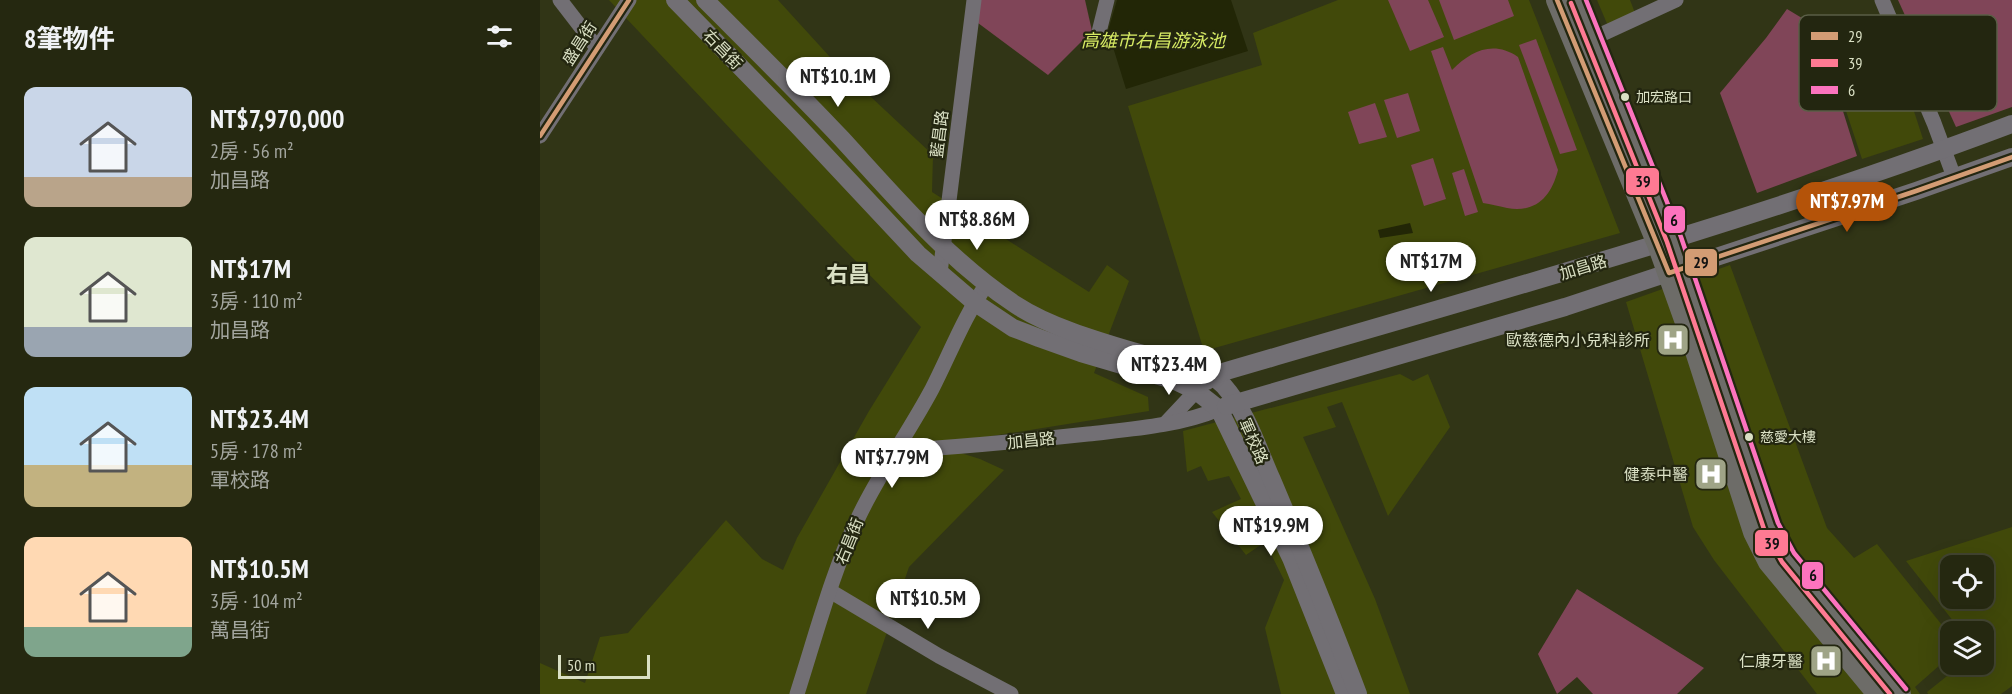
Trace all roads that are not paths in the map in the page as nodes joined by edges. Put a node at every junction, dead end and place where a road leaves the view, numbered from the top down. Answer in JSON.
{"nodes":[{"id":1,"x":560,"y":0,"type":"edge"},
{"id":2,"x":629,"y":0,"type":"edge"},
{"id":3,"x":675,"y":0,"type":"edge"},
{"id":4,"x":705,"y":0,"type":"edge"},
{"id":5,"x":974,"y":0,"type":"edge"},
{"id":6,"x":1107,"y":0,"type":"edge"},
{"id":7,"x":1557,"y":0,"type":"edge"},
{"id":8,"x":1578,"y":0,"type":"edge"},
{"id":9,"x":1676,"y":0,"type":"edge"},
{"id":10,"x":1881,"y":0,"type":"edge"},
{"id":11,"x":1887,"y":15,"type":"edge"},
{"id":12,"x":1099,"y":32,"type":"dead end"},
{"id":13,"x":1585,"y":42,"type":"junction"},
{"id":14,"x":597,"y":48,"type":"junction"},
{"id":15,"x":1929,"y":111,"type":"edge"},
{"id":16,"x":2012,"y":124,"type":"edge"},
{"id":17,"x":540,"y":136,"type":"edge"},
{"id":18,"x":1945,"y":149,"type":"junction"},
{"id":19,"x":2012,"y":157,"type":"edge"},
{"id":20,"x":1954,"y":177,"type":"junction"},
{"id":21,"x":1666,"y":242,"type":"junction"},
{"id":22,"x":943,"y":246,"type":"junction"},
{"id":23,"x":1677,"y":271,"type":"junction"},
{"id":24,"x":940,"y":273,"type":"junction"},
{"id":25,"x":987,"y":284,"type":"junction"},
{"id":26,"x":974,"y":302,"type":"junction"},
{"id":27,"x":1213,"y":375,"type":"junction"},
{"id":28,"x":1196,"y":391,"type":"junction"},
{"id":29,"x":1237,"y":402,"type":"junction"},
{"id":30,"x":1219,"y":409,"type":"junction"},
{"id":31,"x":1166,"y":423,"type":"junction"},
{"id":32,"x":894,"y":452,"type":"junction"},
{"id":33,"x":830,"y":591,"type":"junction"},
{"id":34,"x":797,"y":694,"type":"edge"},
{"id":35,"x":1011,"y":694,"type":"edge"},
{"id":36,"x":1345,"y":694,"type":"edge"},
{"id":37,"x":1358,"y":694,"type":"edge"},
{"id":38,"x":1878,"y":694,"type":"edge"},
{"id":39,"x":1900,"y":694,"type":"edge"}],
"edges":[{"from":1,"to":14,"type":"street"},
{"from":2,"to":14,"type":"street","name":"盛昌街"},
{"from":3,"to":24,"type":"street","name":"右昌街"},
{"from":4,"to":22,"type":"street","name":"右昌街"},
{"from":5,"to":22,"type":"street","name":"藍昌路"},
{"from":6,"to":12,"type":"street"},
{"from":7,"to":13,"type":"main road"},
{"from":8,"to":13,"type":"main road"},
{"from":9,"to":13,"type":"street"},
{"from":10,"to":11,"type":"street"},
{"from":13,"to":21,"type":"main road"},
{"from":14,"to":17,"type":"street","name":"盛昌街"},
{"from":15,"to":18,"type":"street"},
{"from":16,"to":18,"type":"street","name":"加昌路"},
{"from":18,"to":20,"type":"street"},
{"from":18,"to":21,"type":"street","name":"加昌路"},
{"from":19,"to":20,"type":"street","name":"加昌路"},
{"from":20,"to":23,"type":"street","name":"加昌路"},
{"from":21,"to":23,"type":"main road"},
{"from":21,"to":27,"type":"street","name":"加昌路"},
{"from":22,"to":24,"type":"street","name":"藍昌路"},
{"from":22,"to":25,"type":"street","name":"軍校路"},
{"from":23,"to":29,"type":"street","name":"加昌路"},
{"from":23,"to":38,"type":"main road"},
{"from":23,"to":39,"type":"main road"},
{"from":24,"to":26,"type":"street","name":"右昌街"},
{"from":25,"to":26,"type":"street","name":"右昌街"},
{"from":25,"to":27,"type":"street","name":"軍校路"},
{"from":26,"to":28,"type":"street","name":"軍校路"},
{"from":26,"to":32,"type":"street","name":"右昌街"},
{"from":27,"to":28,"type":"street","name":"加昌路"},
{"from":27,"to":29,"type":"street","name":"軍校路"},
{"from":28,"to":30,"type":"street","name":"軍校路"},
{"from":28,"to":31,"type":"street","name":"加昌路"},
{"from":29,"to":30,"type":"street","name":"加昌路"},
{"from":29,"to":37,"type":"street","name":"軍校路"},
{"from":30,"to":31,"type":"street","name":"加昌路"},
{"from":30,"to":36,"type":"street","name":"軍校路"},
{"from":31,"to":32,"type":"street","name":"加昌路"},
{"from":32,"to":33,"type":"street","name":"右昌街"},
{"from":33,"to":34,"type":"street","name":"右昌街"},
{"from":33,"to":35,"type":"street"}]}
